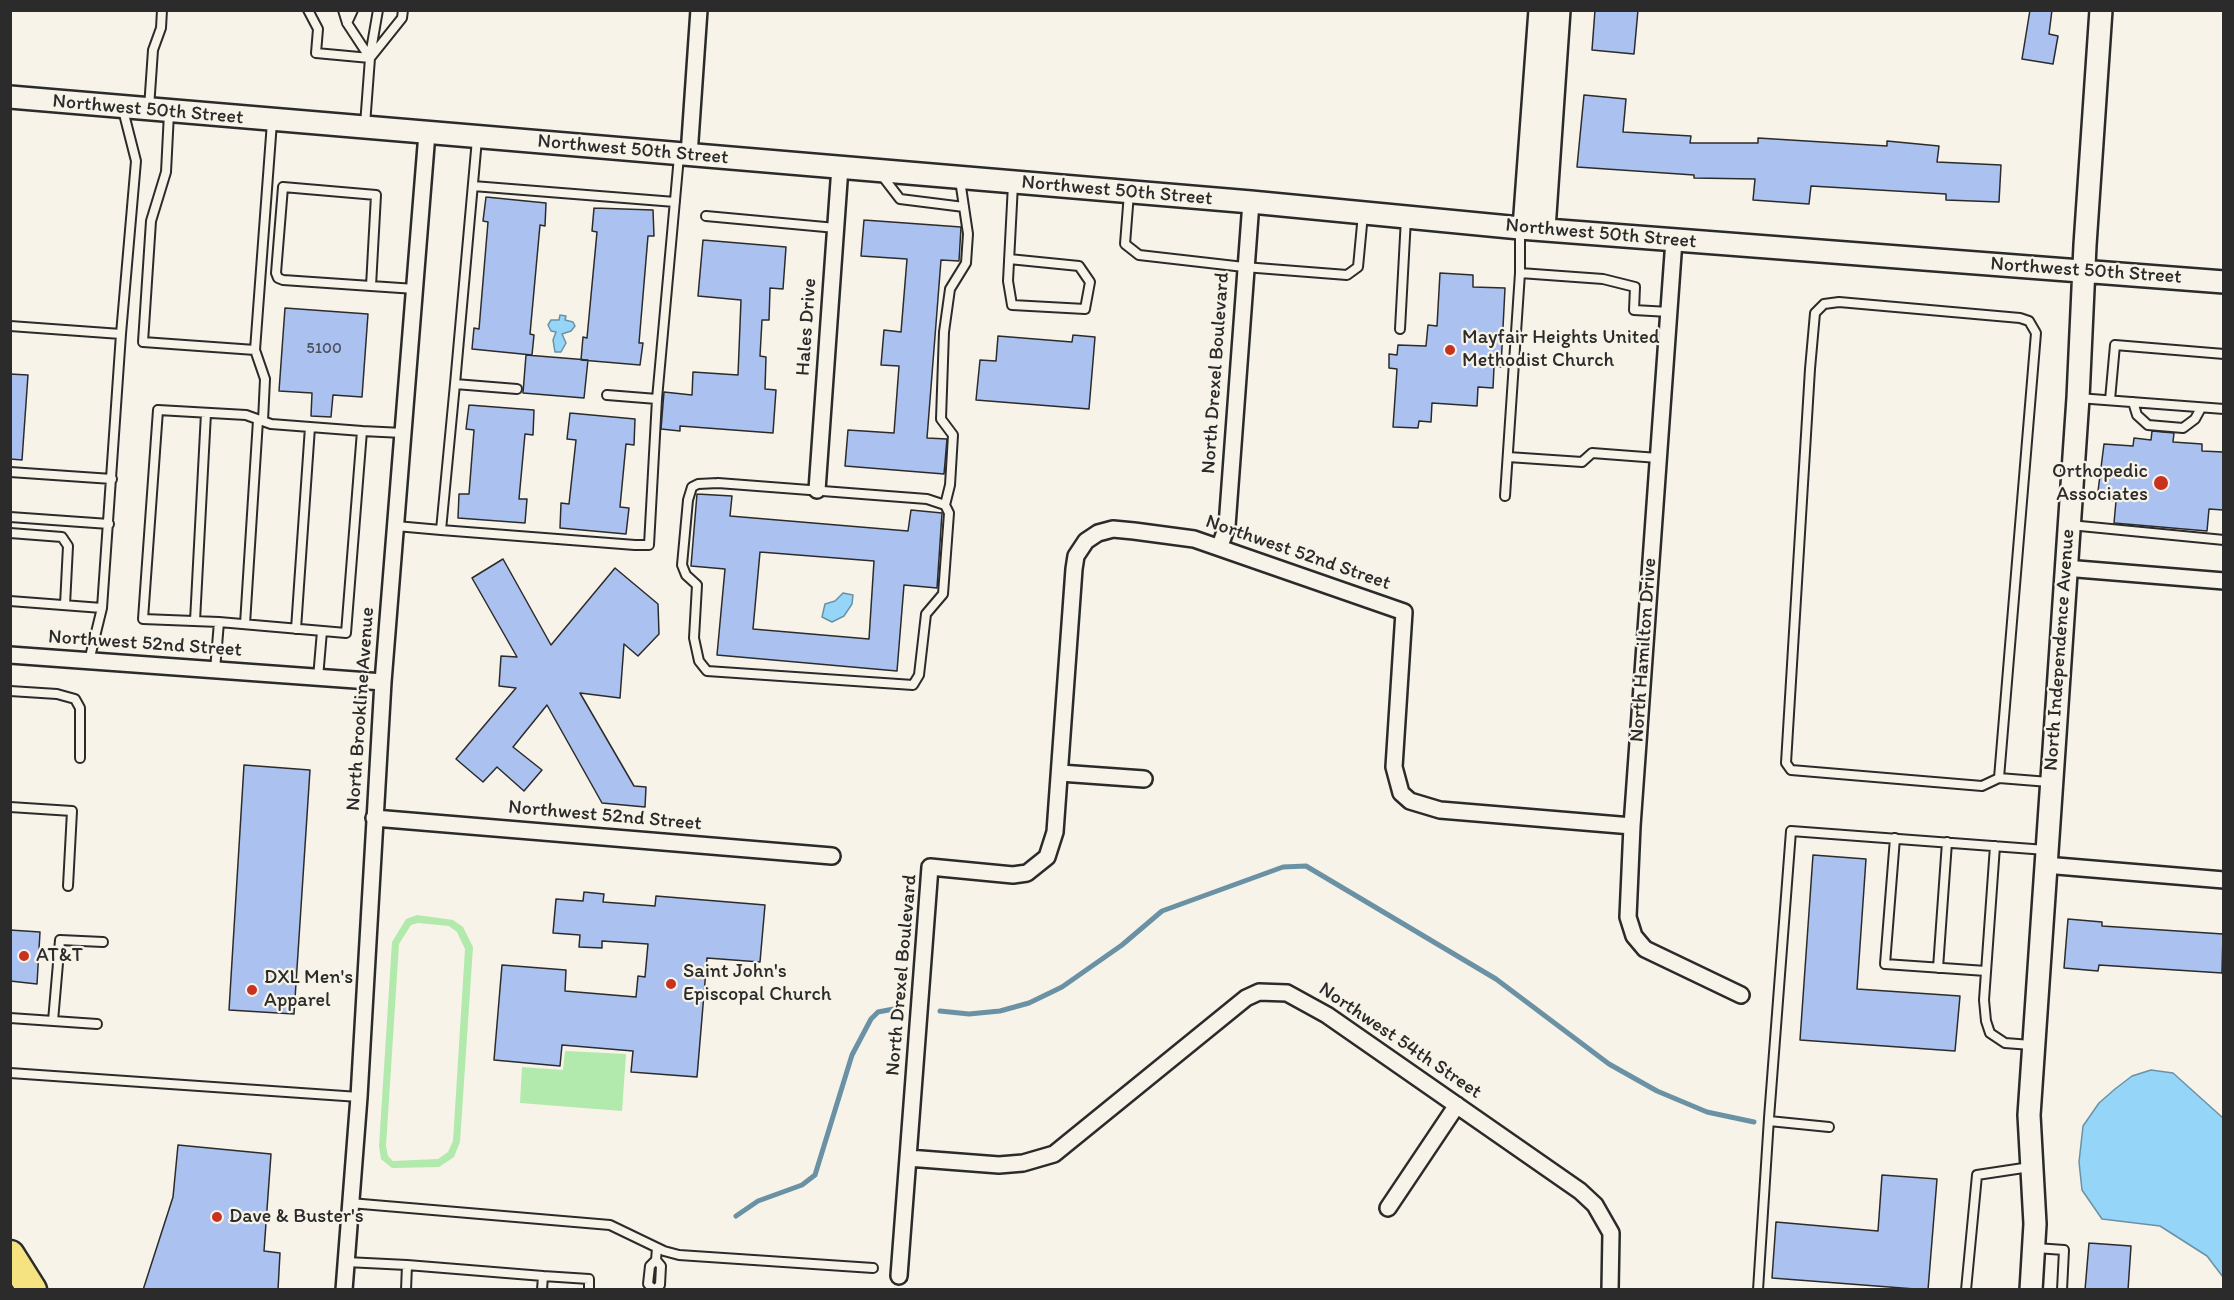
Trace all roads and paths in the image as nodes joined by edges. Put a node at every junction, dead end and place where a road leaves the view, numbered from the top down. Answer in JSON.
{"nodes":[{"id":1,"x":162,"y":10,"type":"edge"},
{"id":2,"x":308,"y":10,"type":"edge"},
{"id":3,"x":342,"y":10,"type":"edge"},
{"id":4,"x":347,"y":10,"type":"edge"},
{"id":5,"x":353,"y":10,"type":"edge"},
{"id":6,"x":370,"y":10,"type":"edge"},
{"id":7,"x":403,"y":10,"type":"edge"},
{"id":8,"x":699,"y":10,"type":"edge"},
{"id":9,"x":1540,"y":10,"type":"edge"},
{"id":10,"x":1559,"y":10,"type":"edge"},
{"id":11,"x":2102,"y":10,"type":"edge"},
{"id":12,"x":377,"y":12,"type":"edge"},
{"id":13,"x":347,"y":22,"type":"junction"},
{"id":14,"x":370,"y":58,"type":"junction"},
{"id":15,"x":10,"y":97,"type":"edge"},
{"id":16,"x":123,"y":107,"type":"junction"},
{"id":17,"x":159,"y":110,"type":"junction"},
{"id":18,"x":272,"y":120,"type":"junction"},
{"id":19,"x":364,"y":128,"type":"junction"},
{"id":20,"x":427,"y":133,"type":"junction"},
{"id":21,"x":478,"y":138,"type":"junction"},
{"id":22,"x":684,"y":155,"type":"junction"},
{"id":23,"x":840,"y":167,"type":"junction"},
{"id":24,"x":878,"y":170,"type":"junction"},
{"id":25,"x":959,"y":177,"type":"junction"},
{"id":26,"x":1014,"y":182,"type":"junction"},
{"id":27,"x":473,"y":186,"type":"junction"},
{"id":28,"x":1129,"y":192,"type":"junction"},
{"id":29,"x":675,"y":202,"type":"junction"},
{"id":30,"x":1251,"y":202,"type":"junction"},
{"id":31,"x":964,"y":207,"type":"junction"},
{"id":32,"x":1364,"y":213,"type":"junction"},
{"id":33,"x":706,"y":216,"type":"dead end"},
{"id":34,"x":1406,"y":217,"type":"junction"},
{"id":35,"x":836,"y":228,"type":"junction"},
{"id":36,"x":1529,"y":228,"type":"junction"},
{"id":37,"x":1674,"y":240,"type":"junction"},
{"id":38,"x":1010,"y":259,"type":"junction"},
{"id":39,"x":1244,"y":267,"type":"junction"},
{"id":40,"x":1520,"y":273,"type":"junction"},
{"id":41,"x":2085,"y":273,"type":"junction"},
{"id":42,"x":2223,"y":282,"type":"edge"},
{"id":43,"x":371,"y":286,"type":"junction"},
{"id":44,"x":415,"y":289,"type":"junction"},
{"id":45,"x":1669,"y":312,"type":"junction"},
{"id":46,"x":10,"y":326,"type":"edge"},
{"id":47,"x":1400,"y":329,"type":"dead end"},
{"id":48,"x":121,"y":334,"type":"junction"},
{"id":49,"x":255,"y":350,"type":"junction"},
{"id":50,"x":2223,"y":354,"type":"edge"},
{"id":51,"x":455,"y":384,"type":"junction"},
{"id":52,"x":517,"y":389,"type":"dead end"},
{"id":53,"x":607,"y":395,"type":"dead end"},
{"id":54,"x":2078,"y":398,"type":"junction"},
{"id":55,"x":657,"y":399,"type":"junction"},
{"id":56,"x":2110,"y":400,"type":"junction"},
{"id":57,"x":2133,"y":402,"type":"junction"},
{"id":58,"x":2201,"y":408,"type":"junction"},
{"id":59,"x":2223,"y":409,"type":"edge"},
{"id":60,"x":207,"y":413,"type":"junction"},
{"id":61,"x":260,"y":421,"type":"junction"},
{"id":62,"x":310,"y":427,"type":"junction"},
{"id":63,"x":362,"y":430,"type":"junction"},
{"id":64,"x":403,"y":433,"type":"junction"},
{"id":65,"x":1508,"y":457,"type":"junction"},
{"id":66,"x":1658,"y":458,"type":"junction"},
{"id":67,"x":10,"y":471,"type":"edge"},
{"id":68,"x":112,"y":479,"type":"junction"},
{"id":69,"x":817,"y":490,"type":"junction"},
{"id":70,"x":1505,"y":496,"type":"dead end"},
{"id":71,"x":945,"y":506,"type":"junction"},
{"id":72,"x":10,"y":517,"type":"edge"},
{"id":73,"x":109,"y":524,"type":"junction"},
{"id":74,"x":2068,"y":525,"type":"junction"},
{"id":75,"x":396,"y":526,"type":"junction"},
{"id":76,"x":441,"y":530,"type":"junction"},
{"id":77,"x":10,"y":533,"type":"edge"},
{"id":78,"x":2223,"y":540,"type":"edge"},
{"id":79,"x":1086,"y":541,"type":"joint"},
{"id":80,"x":1220,"y":546,"type":"junction"},
{"id":81,"x":2065,"y":568,"type":"junction"},
{"id":82,"x":2223,"y":581,"type":"edge"},
{"id":83,"x":10,"y":601,"type":"edge"},
{"id":84,"x":65,"y":605,"type":"junction"},
{"id":85,"x":102,"y":609,"type":"junction"},
{"id":86,"x":195,"y":621,"type":"junction"},
{"id":87,"x":219,"y":622,"type":"junction"},
{"id":88,"x":245,"y":624,"type":"junction"},
{"id":89,"x":296,"y":629,"type":"junction"},
{"id":90,"x":322,"y":631,"type":"junction"},
{"id":91,"x":10,"y":655,"type":"edge"},
{"id":92,"x":89,"y":661,"type":"junction"},
{"id":93,"x":215,"y":670,"type":"junction"},
{"id":94,"x":318,"y":678,"type":"junction"},
{"id":95,"x":383,"y":682,"type":"junction"},
{"id":96,"x":10,"y":691,"type":"edge"},
{"id":97,"x":80,"y":759,"type":"dead end"},
{"id":98,"x":1060,"y":773,"type":"junction"},
{"id":99,"x":2000,"y":778,"type":"junction"},
{"id":100,"x":1144,"y":779,"type":"dead end"},
{"id":101,"x":2051,"y":782,"type":"junction"},
{"id":102,"x":10,"y":807,"type":"edge"},
{"id":103,"x":374,"y":818,"type":"junction"},
{"id":104,"x":1632,"y":826,"type":"junction"},
{"id":105,"x":1895,"y":838,"type":"junction"},
{"id":106,"x":1947,"y":842,"type":"junction"},
{"id":107,"x":1995,"y":846,"type":"junction"},
{"id":108,"x":832,"y":856,"type":"dead end"},
{"id":109,"x":2045,"y":857,"type":"junction"},
{"id":110,"x":2223,"y":880,"type":"edge"},
{"id":111,"x":68,"y":886,"type":"dead end"},
{"id":112,"x":103,"y":942,"type":"dead end"},
{"id":113,"x":1938,"y":968,"type":"junction"},
{"id":114,"x":1986,"y":971,"type":"junction"},
{"id":115,"x":1742,"y":995,"type":"dead end"},
{"id":116,"x":10,"y":1018,"type":"edge"},
{"id":117,"x":53,"y":1021,"type":"junction"},
{"id":118,"x":97,"y":1024,"type":"dead end"},
{"id":119,"x":2034,"y":1045,"type":"junction"},
{"id":120,"x":10,"y":1073,"type":"edge"},
{"id":121,"x":359,"y":1097,"type":"junction"},
{"id":122,"x":1456,"y":1105,"type":"junction"},
{"id":123,"x":1768,"y":1121,"type":"junction"},
{"id":124,"x":1829,"y":1127,"type":"dead end"},
{"id":125,"x":908,"y":1158,"type":"junction"},
{"id":126,"x":2030,"y":1167,"type":"junction"},
{"id":127,"x":350,"y":1203,"type":"junction"},
{"id":128,"x":1388,"y":1208,"type":"dead end"},
{"id":129,"x":657,"y":1248,"type":"junction"},
{"id":130,"x":2034,"y":1248,"type":"junction"},
{"id":131,"x":10,"y":1255,"type":"edge"},
{"id":132,"x":346,"y":1262,"type":"junction"},
{"id":133,"x":407,"y":1265,"type":"junction"},
{"id":134,"x":873,"y":1268,"type":"dead end"},
{"id":135,"x":543,"y":1276,"type":"junction"},
{"id":136,"x":899,"y":1276,"type":"dead end"},
{"id":137,"x":32,"y":1290,"type":"edge"},
{"id":138,"x":344,"y":1290,"type":"edge"},
{"id":139,"x":406,"y":1290,"type":"edge"},
{"id":140,"x":542,"y":1290,"type":"edge"},
{"id":141,"x":589,"y":1290,"type":"edge"},
{"id":142,"x":654,"y":1290,"type":"edge"},
{"id":143,"x":1610,"y":1290,"type":"edge"},
{"id":144,"x":1758,"y":1290,"type":"edge"},
{"id":145,"x":1966,"y":1290,"type":"edge"},
{"id":146,"x":2031,"y":1290,"type":"edge"},
{"id":147,"x":2062,"y":1290,"type":"edge"}],
"edges":[{"from":1,"to":17,"type":"lane"},
{"from":2,"to":14,"type":"lane"},
{"from":3,"to":13,"type":"lane"},
{"from":4,"to":13,"type":"lane"},
{"from":5,"to":13,"type":"lane"},
{"from":6,"to":12,"type":"lane"},
{"from":7,"to":14,"type":"lane"},
{"from":8,"to":22,"type":"street"},
{"from":9,"to":36,"type":"main road"},
{"from":10,"to":36,"type":"main road"},
{"from":11,"to":41,"type":"main road","name":"North Independence Avenue"},
{"from":12,"to":14,"type":"lane"},
{"from":13,"to":14,"type":"lane"},
{"from":14,"to":19,"type":"lane"},
{"from":15,"to":16,"type":"main road","name":"Northwest 50th Street"},
{"from":16,"to":17,"type":"main road","name":"Northwest 50th Street"},
{"from":16,"to":48,"type":"lane"},
{"from":17,"to":18,"type":"main road","name":"Northwest 50th Street"},
{"from":17,"to":49,"type":"lane"},
{"from":18,"to":19,"type":"main road","name":"Northwest 50th Street"},
{"from":18,"to":49,"type":"lane"},
{"from":19,"to":20,"type":"main road","name":"Northwest 50th Street"},
{"from":20,"to":21,"type":"main road","name":"Northwest 50th Street"},
{"from":20,"to":44,"type":"street","name":"North Brookline Avenue"},
{"from":21,"to":22,"type":"main road","name":"Northwest 50th Street"},
{"from":21,"to":27,"type":"lane"},
{"from":22,"to":23,"type":"main road","name":"Northwest 50th Street"},
{"from":22,"to":29,"type":"lane"},
{"from":23,"to":24,"type":"main road","name":"Northwest 50th Street"},
{"from":23,"to":35,"type":"street","name":"Hales Drive"},
{"from":24,"to":25,"type":"main road","name":"Northwest 50th Street"},
{"from":24,"to":31,"type":"lane"},
{"from":25,"to":26,"type":"main road","name":"Northwest 50th Street"},
{"from":25,"to":31,"type":"lane"},
{"from":26,"to":28,"type":"main road","name":"Northwest 50th Street"},
{"from":26,"to":38,"type":"lane"},
{"from":27,"to":29,"type":"lane"},
{"from":27,"to":51,"type":"lane"},
{"from":28,"to":30,"type":"main road","name":"Northwest 50th Street"},
{"from":28,"to":39,"type":"lane"},
{"from":29,"to":55,"type":"lane"},
{"from":30,"to":32,"type":"main road","name":"Northwest 50th Street"},
{"from":30,"to":39,"type":"street","name":"North Drexel Boulevard"},
{"from":31,"to":71,"type":"lane"},
{"from":32,"to":34,"type":"main road","name":"Northwest 50th Street"},
{"from":32,"to":39,"type":"lane"},
{"from":33,"to":35,"type":"lane"},
{"from":34,"to":36,"type":"main road","name":"Northwest 50th Street"},
{"from":34,"to":47,"type":"lane"},
{"from":35,"to":69,"type":"street","name":"Hales Drive"},
{"from":36,"to":37,"type":"main road","name":"Northwest 50th Street"},
{"from":36,"to":40,"type":"lane"},
{"from":37,"to":41,"type":"main road","name":"Northwest 50th Street"},
{"from":37,"to":45,"type":"street","name":"North Hamilton Drive"},
{"from":38,"to":38,"type":"lane"},
{"from":39,"to":80,"type":"street","name":"North Drexel Boulevard"},
{"from":40,"to":45,"type":"lane"},
{"from":40,"to":65,"type":"lane"},
{"from":41,"to":42,"type":"main road","name":"Northwest 50th Street"},
{"from":41,"to":54,"type":"main road","name":"North Independence Avenue"},
{"from":43,"to":43,"type":"lane"},
{"from":43,"to":44,"type":"lane"},
{"from":44,"to":64,"type":"street","name":"North Brookline Avenue"},
{"from":45,"to":66,"type":"street","name":"North Hamilton Drive"},
{"from":46,"to":48,"type":"lane"},
{"from":48,"to":68,"type":"lane"},
{"from":49,"to":61,"type":"lane"},
{"from":50,"to":56,"type":"lane"},
{"from":51,"to":52,"type":"lane"},
{"from":51,"to":76,"type":"lane"},
{"from":53,"to":55,"type":"lane"},
{"from":54,"to":56,"type":"lane"},
{"from":54,"to":74,"type":"main road","name":"North Independence Avenue"},
{"from":55,"to":76,"type":"lane"},
{"from":56,"to":57,"type":"lane"},
{"from":57,"to":58,"type":"lane"},
{"from":57,"to":58,"type":"lane"},
{"from":58,"to":59,"type":"lane"},
{"from":60,"to":61,"type":"lane"},
{"from":60,"to":86,"type":"lane"},
{"from":60,"to":86,"type":"lane"},
{"from":61,"to":62,"type":"lane"},
{"from":61,"to":88,"type":"lane"},
{"from":62,"to":63,"type":"lane"},
{"from":62,"to":89,"type":"lane"},
{"from":63,"to":64,"type":"lane"},
{"from":63,"to":90,"type":"lane"},
{"from":64,"to":75,"type":"street","name":"North Brookline Avenue"},
{"from":65,"to":66,"type":"lane"},
{"from":65,"to":70,"type":"lane"},
{"from":66,"to":104,"type":"street","name":"North Hamilton Drive"},
{"from":67,"to":68,"type":"lane"},
{"from":68,"to":73,"type":"lane"},
{"from":69,"to":71,"type":"lane"},
{"from":69,"to":71,"type":"lane"},
{"from":72,"to":73,"type":"lane"},
{"from":73,"to":85,"type":"lane"},
{"from":74,"to":78,"type":"lane"},
{"from":74,"to":81,"type":"main road","name":"North Independence Avenue"},
{"from":75,"to":76,"type":"lane"},
{"from":75,"to":95,"type":"street","name":"North Brookline Avenue"},
{"from":77,"to":84,"type":"lane"},
{"from":79,"to":80,"type":"street","name":"Northwest 52nd Street"},
{"from":79,"to":98,"type":"street","name":"North Drexel Boulevard"},
{"from":80,"to":104,"type":"street","name":"Northwest 52nd Street"},
{"from":81,"to":82,"type":"street"},
{"from":81,"to":101,"type":"main road","name":"North Independence Avenue"},
{"from":83,"to":84,"type":"lane"},
{"from":84,"to":85,"type":"lane"},
{"from":85,"to":92,"type":"lane"},
{"from":86,"to":87,"type":"lane"},
{"from":87,"to":88,"type":"lane"},
{"from":87,"to":93,"type":"lane"},
{"from":88,"to":89,"type":"lane"},
{"from":89,"to":90,"type":"lane"},
{"from":90,"to":94,"type":"lane"},
{"from":91,"to":92,"type":"street","name":"Northwest 52nd Street"},
{"from":92,"to":93,"type":"street","name":"Northwest 52nd Street"},
{"from":93,"to":94,"type":"street","name":"Northwest 52nd Street"},
{"from":94,"to":95,"type":"street","name":"Northwest 52nd Street"},
{"from":95,"to":103,"type":"street","name":"North Brookline Avenue"},
{"from":96,"to":97,"type":"lane"},
{"from":98,"to":100,"type":"street"},
{"from":98,"to":125,"type":"street","name":"North Drexel Boulevard"},
{"from":99,"to":99,"type":"lane"},
{"from":99,"to":101,"type":"lane"},
{"from":101,"to":109,"type":"main road","name":"North Independence Avenue"},
{"from":102,"to":111,"type":"lane"},
{"from":103,"to":108,"type":"street","name":"Northwest 52nd Street"},
{"from":103,"to":121,"type":"street","name":"North Brookline Avenue"},
{"from":104,"to":115,"type":"street","name":"North Hamilton Drive"},
{"from":105,"to":106,"type":"lane"},
{"from":105,"to":113,"type":"lane"},
{"from":105,"to":123,"type":"lane"},
{"from":106,"to":107,"type":"lane"},
{"from":106,"to":113,"type":"lane"},
{"from":107,"to":109,"type":"lane"},
{"from":107,"to":114,"type":"lane"},
{"from":109,"to":110,"type":"street"},
{"from":109,"to":119,"type":"main road","name":"North Independence Avenue"},
{"from":112,"to":117,"type":"lane"},
{"from":113,"to":114,"type":"lane"},
{"from":114,"to":119,"type":"lane"},
{"from":116,"to":117,"type":"lane"},
{"from":117,"to":118,"type":"lane"},
{"from":119,"to":126,"type":"main road","name":"North Independence Avenue"},
{"from":120,"to":121,"type":"lane"},
{"from":121,"to":127,"type":"street","name":"North Brookline Avenue"},
{"from":122,"to":125,"type":"street","name":"Northwest 54th Street"},
{"from":122,"to":128,"type":"street"},
{"from":122,"to":143,"type":"street","name":"Northwest 54th Street"},
{"from":123,"to":124,"type":"lane"},
{"from":123,"to":144,"type":"lane"},
{"from":125,"to":136,"type":"street","name":"North Drexel Boulevard"},
{"from":126,"to":130,"type":"main road","name":"North Independence Avenue"},
{"from":126,"to":145,"type":"lane"},
{"from":127,"to":129,"type":"lane"},
{"from":127,"to":132,"type":"street","name":"North Brookline Avenue"},
{"from":129,"to":134,"type":"lane"},
{"from":129,"to":142,"type":"lane"},
{"from":130,"to":146,"type":"main road","name":"North Independence Avenue"},
{"from":130,"to":147,"type":"lane"},
{"from":131,"to":137,"type":"highway"},
{"from":132,"to":133,"type":"lane"},
{"from":132,"to":138,"type":"street","name":"North Brookline Avenue"},
{"from":133,"to":135,"type":"lane"},
{"from":133,"to":139,"type":"lane"},
{"from":135,"to":140,"type":"lane"},
{"from":135,"to":141,"type":"lane"}]}
